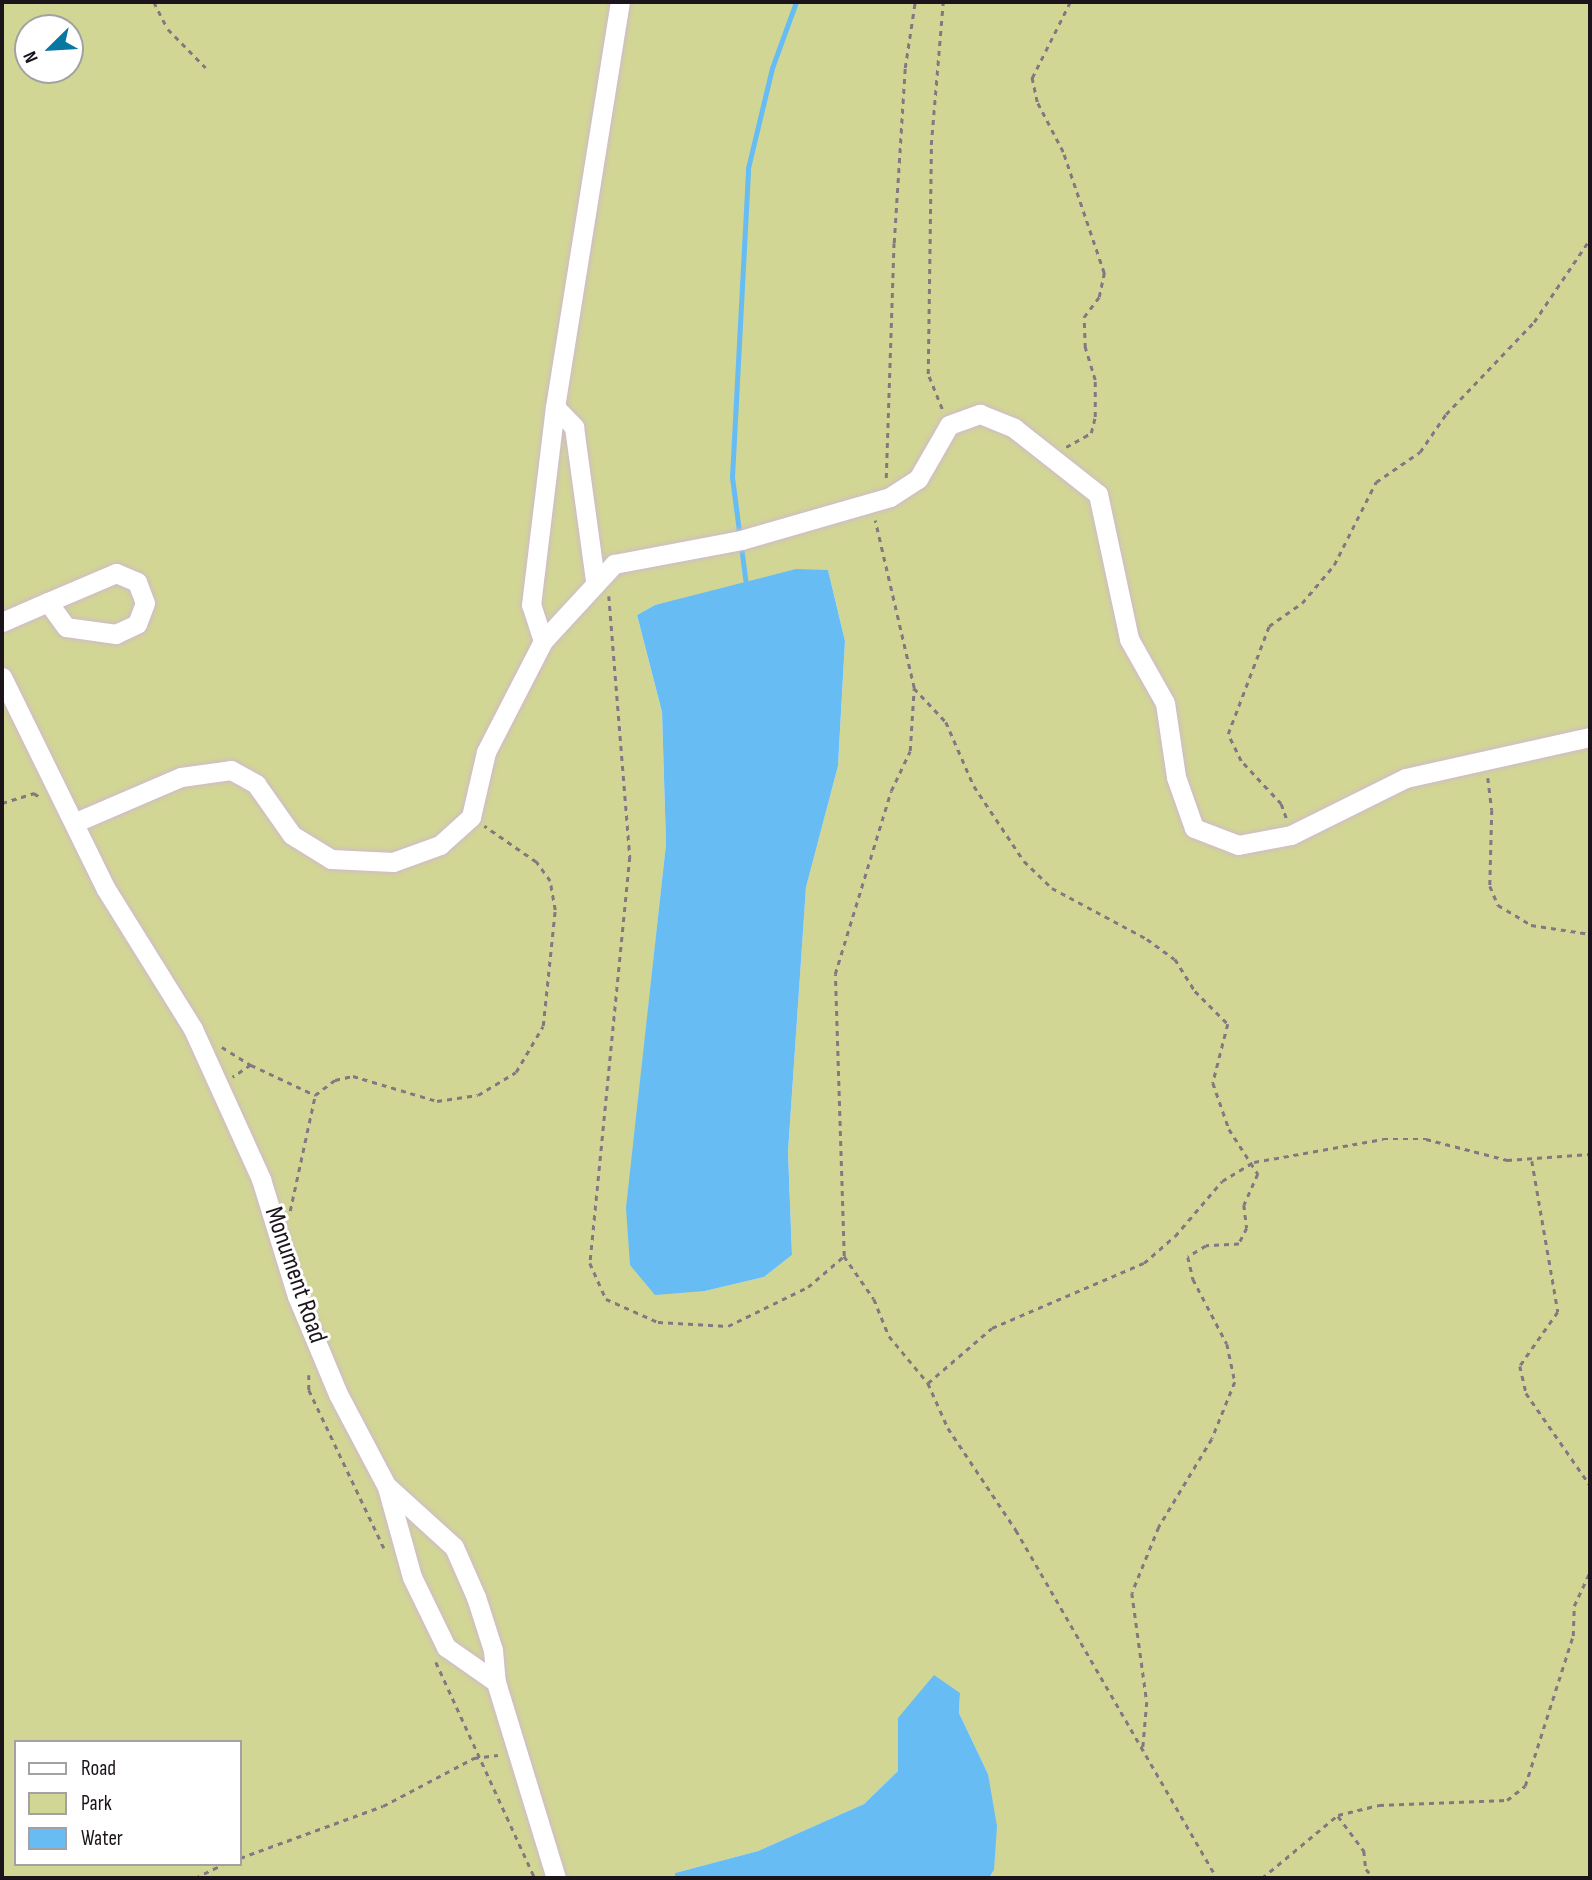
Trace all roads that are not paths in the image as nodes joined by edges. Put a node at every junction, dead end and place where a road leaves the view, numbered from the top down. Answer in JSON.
{"nodes":[{"id":1,"x":620,"y":2,"type":"edge"},
{"id":2,"x":555,"y":407,"type":"junction"},
{"id":3,"x":595,"y":581,"type":"junction"},
{"id":4,"x":48,"y":602,"type":"junction"},
{"id":5,"x":2,"y":622,"type":"edge"},
{"id":6,"x":543,"y":641,"type":"junction"},
{"id":7,"x":2,"y":677,"type":"edge"},
{"id":8,"x":1590,"y":737,"type":"edge"},
{"id":9,"x":76,"y":821,"type":"junction"},
{"id":10,"x":387,"y":1487,"type":"junction"},
{"id":11,"x":496,"y":1682,"type":"junction"},
{"id":12,"x":556,"y":1878,"type":"edge"}],
"edges":[{"from":1,"to":2,"type":"street"},
{"from":2,"to":3,"type":"street"},
{"from":2,"to":6,"type":"street"},
{"from":3,"to":6,"type":"street"},
{"from":3,"to":8,"type":"street"},
{"from":4,"to":4,"type":"street"},
{"from":4,"to":5,"type":"street"},
{"from":6,"to":9,"type":"street"},
{"from":7,"to":9,"type":"street","name":"Monument Road"},
{"from":9,"to":10,"type":"street","name":"Monument Road"},
{"from":10,"to":11,"type":"street"},
{"from":10,"to":11,"type":"street","name":"Monument Road"},
{"from":11,"to":12,"type":"street"}]}
